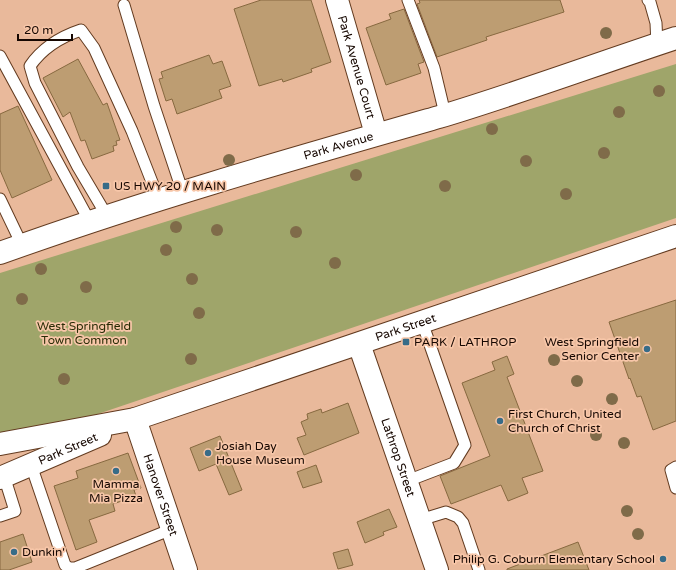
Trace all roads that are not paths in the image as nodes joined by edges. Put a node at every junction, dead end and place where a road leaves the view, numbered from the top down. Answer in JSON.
{"nodes":[{"id":1,"x":337,"y":0,"type":"edge"},
{"id":2,"x":408,"y":0,"type":"edge"},
{"id":3,"x":651,"y":1,"type":"edge"},
{"id":4,"x":124,"y":5,"type":"dead end"},
{"id":5,"x":666,"y":41,"type":"edge"},
{"id":6,"x":0,"y":56,"type":"edge"},
{"id":7,"x":445,"y":114,"type":"junction"},
{"id":8,"x":376,"y":134,"type":"junction"},
{"id":9,"x":183,"y":193,"type":"junction"},
{"id":10,"x":0,"y":200,"type":"edge"},
{"id":11,"x":159,"y":200,"type":"junction"},
{"id":12,"x":98,"y":219,"type":"junction"},
{"id":13,"x":676,"y":236,"type":"edge"},
{"id":14,"x":22,"y":246,"type":"junction"},
{"id":15,"x":0,"y":253,"type":"edge"},
{"id":16,"x":422,"y":322,"type":"junction"},
{"id":17,"x":359,"y":344,"type":"junction"},
{"id":18,"x":135,"y":419,"type":"junction"},
{"id":19,"x":0,"y":444,"type":"edge"},
{"id":20,"x":31,"y":465,"type":"junction"},
{"id":21,"x":676,"y":467,"type":"edge"},
{"id":22,"x":2,"y":477,"type":"edge"},
{"id":23,"x":407,"y":480,"type":"junction"},
{"id":24,"x":676,"y":488,"type":"edge"},
{"id":25,"x":0,"y":516,"type":"edge"},
{"id":26,"x":420,"y":520,"type":"junction"},
{"id":27,"x":172,"y":529,"type":"junction"},
{"id":28,"x":186,"y":570,"type":"edge"},
{"id":29,"x":437,"y":570,"type":"edge"},
{"id":30,"x":479,"y":570,"type":"edge"}],
"edges":[{"from":1,"to":8,"type":"main road","name":"Park Avenue Court"},
{"from":2,"to":7,"type":"lane"},
{"from":3,"to":5,"type":"lane"},
{"from":4,"to":9,"type":"lane"},
{"from":5,"to":7,"type":"main road","name":"Park Avenue"},
{"from":6,"to":12,"type":"lane"},
{"from":7,"to":8,"type":"main road","name":"Park Avenue"},
{"from":8,"to":9,"type":"main road","name":"Park Avenue"},
{"from":9,"to":11,"type":"main road","name":"Park Avenue"},
{"from":10,"to":14,"type":"lane"},
{"from":11,"to":12,"type":"main road","name":"Park Avenue"},
{"from":11,"to":12,"type":"lane"},
{"from":12,"to":14,"type":"main road","name":"Park Avenue"},
{"from":13,"to":16,"type":"main road","name":"Park Street"},
{"from":14,"to":15,"type":"main road","name":"Park Avenue"},
{"from":16,"to":17,"type":"main road","name":"Park Street"},
{"from":16,"to":23,"type":"lane"},
{"from":17,"to":18,"type":"main road","name":"Park Street"},
{"from":17,"to":23,"type":"main road","name":"Lathrop Street"},
{"from":18,"to":19,"type":"main road","name":"Park Street"},
{"from":18,"to":20,"type":"main road","name":"Park Street"},
{"from":18,"to":27,"type":"main road","name":"Hanover Street"},
{"from":20,"to":22,"type":"main road","name":"Park Street"},
{"from":20,"to":27,"type":"lane"},
{"from":21,"to":24,"type":"lane"},
{"from":22,"to":25,"type":"lane"},
{"from":23,"to":26,"type":"main road","name":"Lathrop Street"},
{"from":26,"to":29,"type":"main road","name":"Lathrop Street"},
{"from":26,"to":30,"type":"lane"},
{"from":27,"to":28,"type":"main road","name":"Hanover Street"}]}
